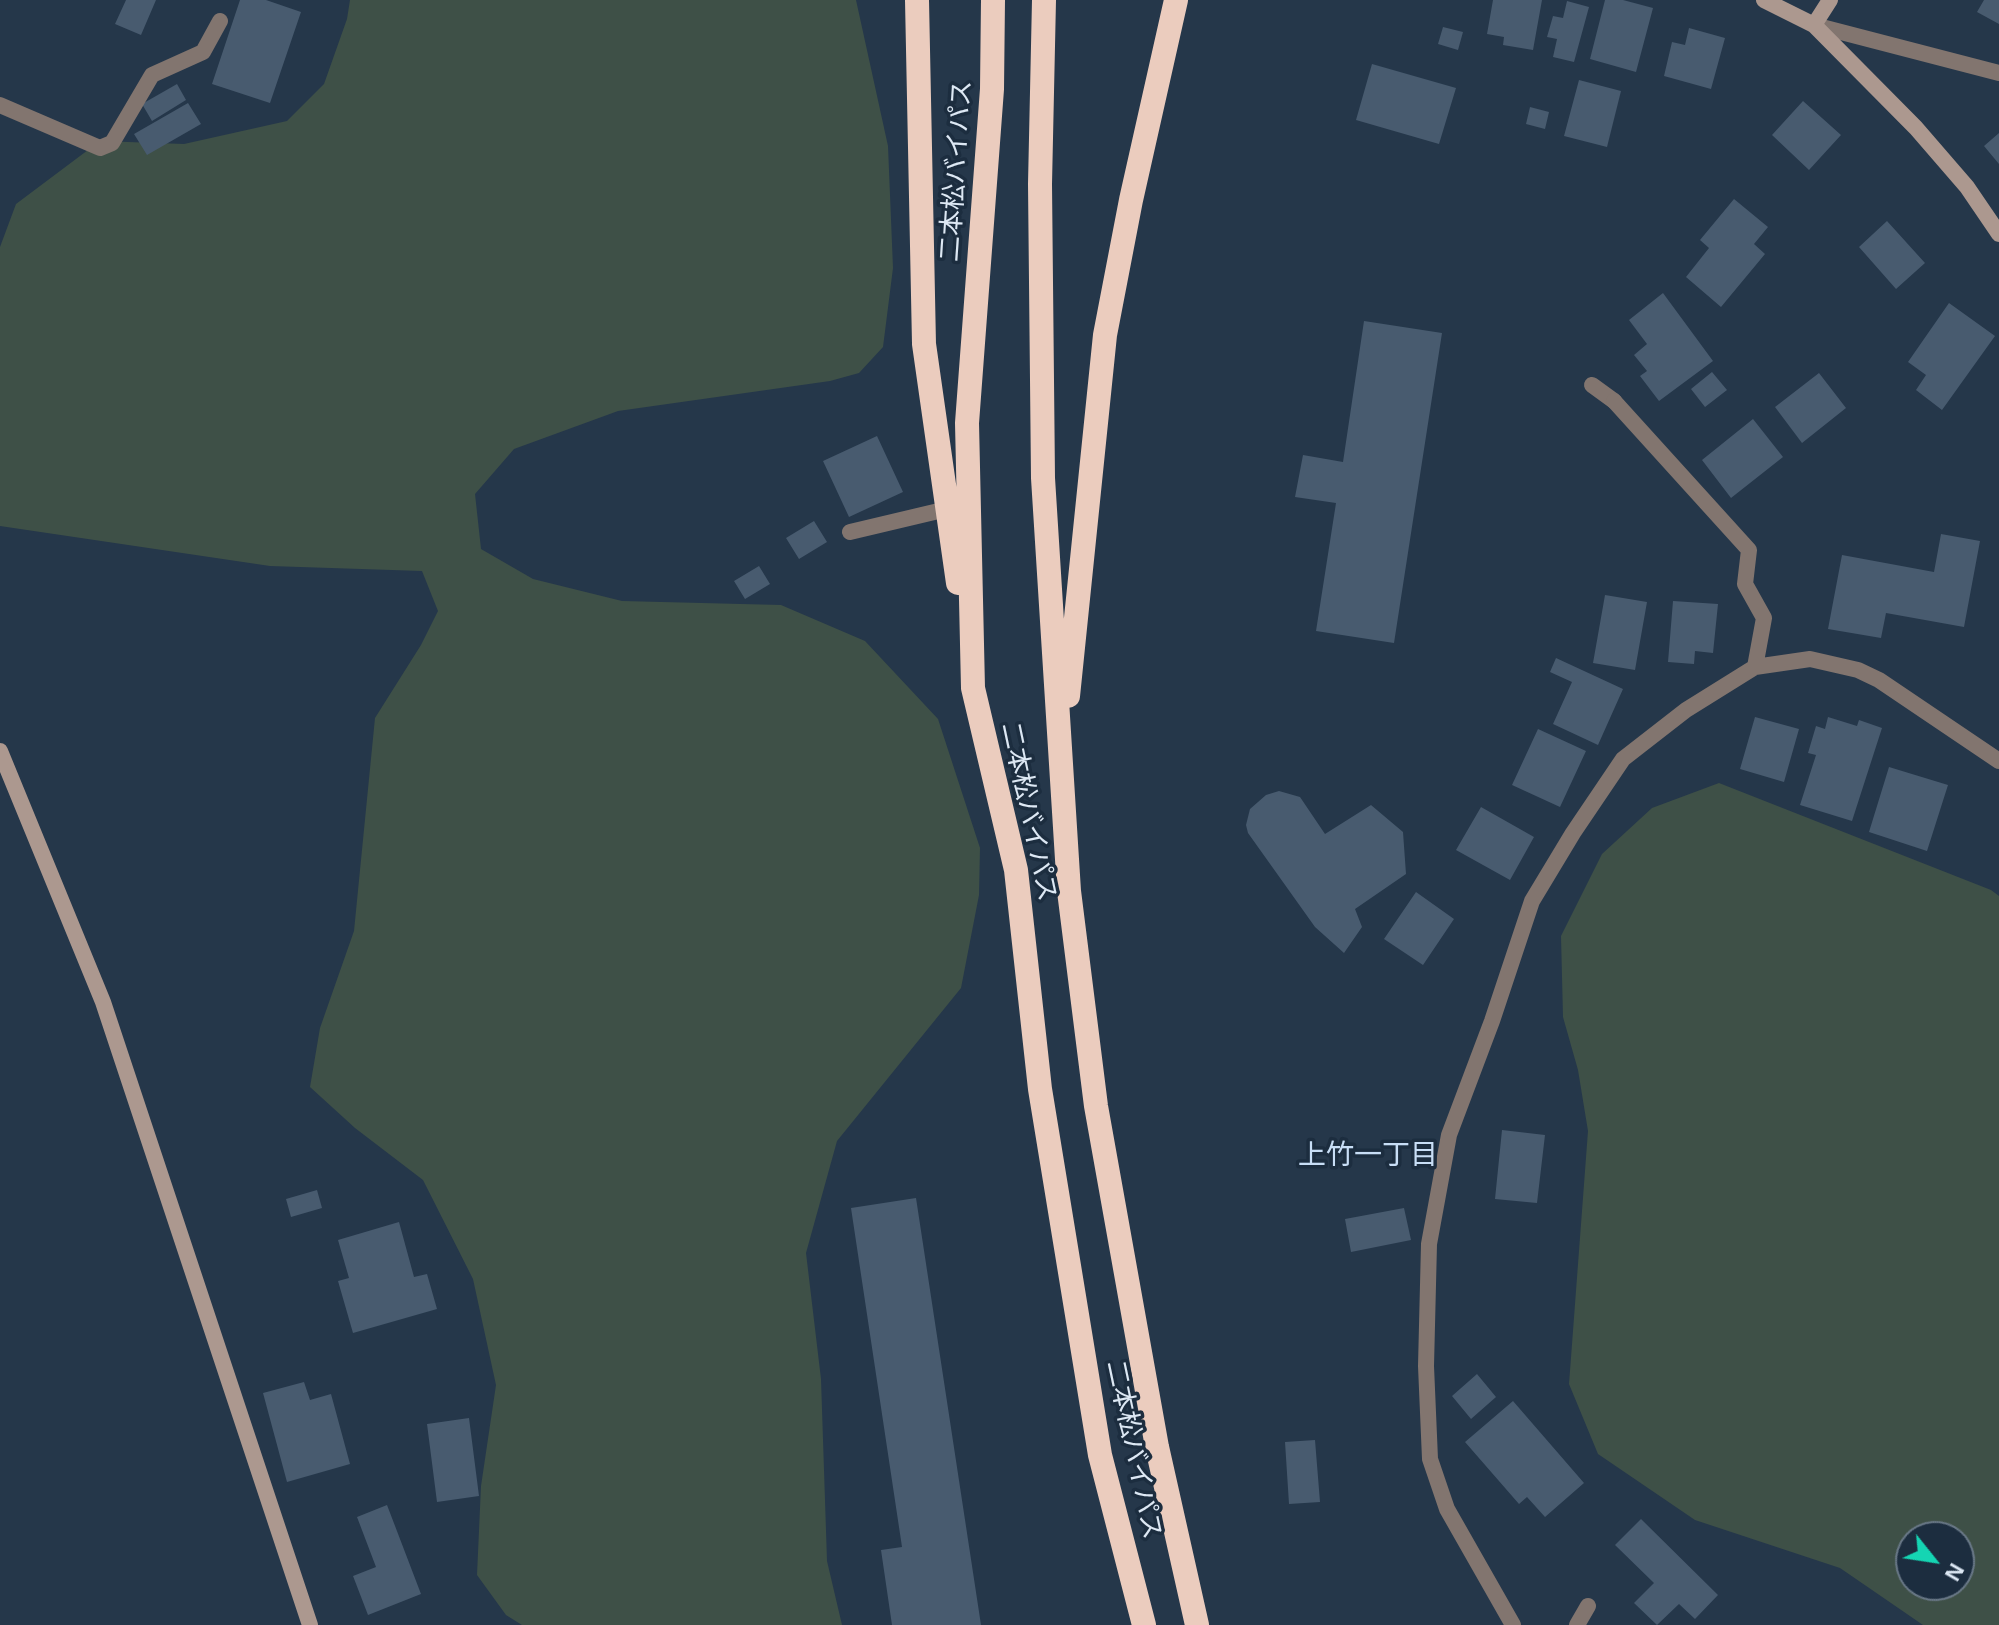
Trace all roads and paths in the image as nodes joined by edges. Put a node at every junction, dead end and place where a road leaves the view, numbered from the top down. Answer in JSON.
{"nodes":[{"id":1,"x":917,"y":0,"type":"edge"},
{"id":2,"x":993,"y":0,"type":"edge"},
{"id":3,"x":1044,"y":0,"type":"edge"},
{"id":4,"x":1176,"y":0,"type":"edge"},
{"id":5,"x":1764,"y":0,"type":"edge"},
{"id":6,"x":1830,"y":0,"type":"edge"},
{"id":7,"x":220,"y":21,"type":"dead end"},
{"id":8,"x":1814,"y":25,"type":"junction"},
{"id":9,"x":1999,"y":73,"type":"edge"},
{"id":10,"x":0,"y":105,"type":"edge"},
{"id":11,"x":1999,"y":234,"type":"edge"},
{"id":12,"x":1592,"y":385,"type":"dead end"},
{"id":13,"x":947,"y":509,"type":"junction"},
{"id":14,"x":850,"y":532,"type":"dead end"},
{"id":15,"x":1755,"y":667,"type":"junction"},
{"id":16,"x":973,"y":688,"type":"junction"},
{"id":17,"x":0,"y":751,"type":"edge"},
{"id":18,"x":1061,"y":753,"type":"junction"},
{"id":19,"x":1999,"y":761,"type":"edge"},
{"id":20,"x":1588,"y":1606,"type":"dead end"},
{"id":21,"x":310,"y":1625,"type":"edge"},
{"id":22,"x":1144,"y":1625,"type":"edge"},
{"id":23,"x":1197,"y":1625,"type":"edge"},
{"id":24,"x":1513,"y":1625,"type":"edge"},
{"id":25,"x":1577,"y":1625,"type":"edge"}],
"edges":[{"from":1,"to":13,"type":"highway"},
{"from":2,"to":16,"type":"highway","name":"二本松バイパス"},
{"from":3,"to":18,"type":"highway","name":"二本松バイパス"},
{"from":4,"to":18,"type":"highway"},
{"from":5,"to":8,"type":"street"},
{"from":6,"to":8,"type":"street"},
{"from":7,"to":10,"type":"street"},
{"from":8,"to":9,"type":"street"},
{"from":8,"to":11,"type":"street"},
{"from":12,"to":15,"type":"street"},
{"from":13,"to":14,"type":"street"},
{"from":13,"to":16,"type":"highway"},
{"from":15,"to":19,"type":"street"},
{"from":15,"to":24,"type":"street"},
{"from":16,"to":22,"type":"highway","name":"二本松バイパス"},
{"from":17,"to":21,"type":"street"},
{"from":18,"to":23,"type":"highway","name":"二本松バイパス"},
{"from":20,"to":25,"type":"street"}]}
